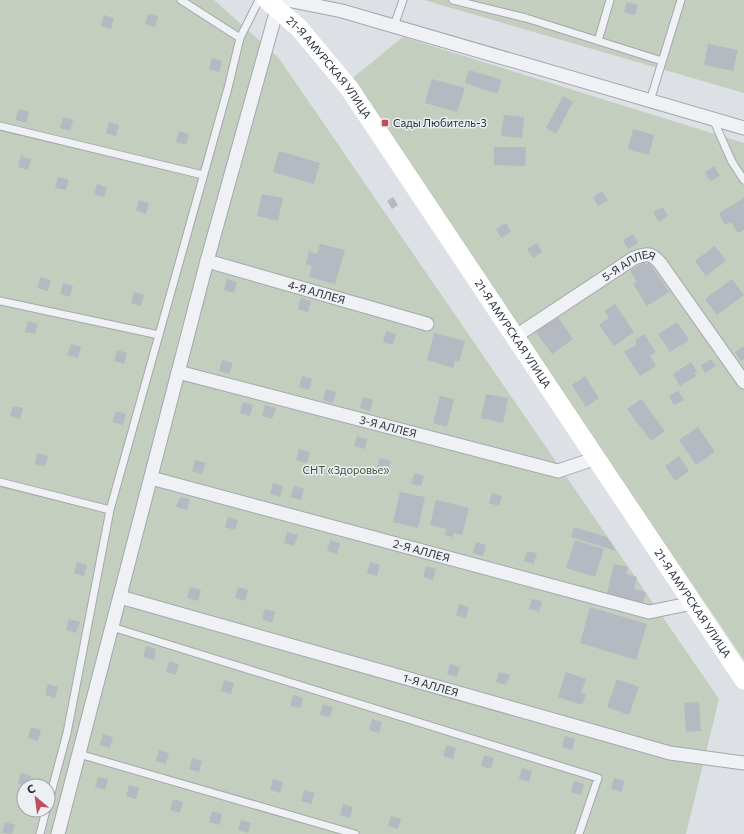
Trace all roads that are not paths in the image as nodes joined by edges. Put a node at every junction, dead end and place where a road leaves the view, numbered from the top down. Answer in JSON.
{"nodes":[{"id":1,"x":181,"y":0,"type":"edge"},
{"id":2,"x":259,"y":0,"type":"edge"},
{"id":3,"x":403,"y":0,"type":"edge"},
{"id":4,"x":453,"y":0,"type":"edge"},
{"id":5,"x":610,"y":0,"type":"edge"},
{"id":6,"x":680,"y":0,"type":"edge"},
{"id":7,"x":277,"y":3,"type":"edge"},
{"id":8,"x":394,"y":26,"type":"junction"},
{"id":9,"x":240,"y":38,"type":"junction"},
{"id":10,"x":598,"y":41,"type":"junction"},
{"id":11,"x":662,"y":61,"type":"junction"},
{"id":12,"x":650,"y":101,"type":"junction"},
{"id":13,"x":713,"y":119,"type":"junction"},
{"id":14,"x":0,"y":126,"type":"edge"},
{"id":15,"x":744,"y":128,"type":"edge"},
{"id":16,"x":203,"y":175,"type":"junction"},
{"id":17,"x":744,"y":180,"type":"edge"},
{"id":18,"x":207,"y":261,"type":"junction"},
{"id":19,"x":0,"y":301,"type":"edge"},
{"id":20,"x":427,"y":324,"type":"dead end"},
{"id":21,"x":159,"y":335,"type":"junction"},
{"id":22,"x":516,"y":336,"type":"junction"},
{"id":23,"x":178,"y":372,"type":"junction"},
{"id":24,"x":744,"y":382,"type":"edge"},
{"id":25,"x":597,"y":458,"type":"junction"},
{"id":26,"x":151,"y":478,"type":"junction"},
{"id":27,"x":0,"y":482,"type":"edge"},
{"id":28,"x":110,"y":510,"type":"junction"},
{"id":29,"x":120,"y":597,"type":"junction"},
{"id":30,"x":693,"y":603,"type":"junction"},
{"id":31,"x":112,"y":627,"type":"junction"},
{"id":32,"x":744,"y":680,"type":"edge"},
{"id":33,"x":79,"y":754,"type":"junction"},
{"id":34,"x":744,"y":763,"type":"edge"},
{"id":35,"x":55,"y":778,"type":"edge"},
{"id":36,"x":44,"y":818,"type":"edge"},
{"id":37,"x":40,"y":834,"type":"edge"},
{"id":38,"x":58,"y":834,"type":"edge"},
{"id":39,"x":355,"y":834,"type":"edge"},
{"id":40,"x":579,"y":834,"type":"edge"}],
"edges":[{"from":1,"to":9,"type":"lane"},
{"from":2,"to":9,"type":"lane"},
{"from":3,"to":8,"type":"lane"},
{"from":4,"to":10,"type":"lane"},
{"from":5,"to":10,"type":"lane"},
{"from":6,"to":11,"type":"lane"},
{"from":7,"to":8,"type":"street"},
{"from":7,"to":18,"type":"street"},
{"from":7,"to":22,"type":"main road","name":"21-Я АМУРСКАЯ УЛИЦА"},
{"from":8,"to":12,"type":"street"},
{"from":9,"to":16,"type":"lane"},
{"from":10,"to":11,"type":"lane"},
{"from":11,"to":12,"type":"lane"},
{"from":12,"to":13,"type":"street"},
{"from":13,"to":15,"type":"street"},
{"from":13,"to":17,"type":"lane"},
{"from":14,"to":16,"type":"lane"},
{"from":16,"to":21,"type":"lane"},
{"from":18,"to":20,"type":"street","name":"4-Я АЛЛЕЯ"},
{"from":18,"to":23,"type":"street"},
{"from":19,"to":21,"type":"lane"},
{"from":21,"to":28,"type":"lane"},
{"from":22,"to":24,"type":"street","name":"5-Я АЛЛЕЯ"},
{"from":22,"to":25,"type":"main road","name":"21-Я АМУРСКАЯ УЛИЦА"},
{"from":23,"to":25,"type":"street","name":"3-Я АЛЛЕЯ"},
{"from":23,"to":26,"type":"street"},
{"from":25,"to":30,"type":"main road","name":"21-Я АМУРСКАЯ УЛИЦА"},
{"from":26,"to":29,"type":"street"},
{"from":26,"to":30,"type":"street","name":"2-Я АЛЛЕЯ"},
{"from":27,"to":28,"type":"lane"},
{"from":28,"to":35,"type":"lane"},
{"from":29,"to":31,"type":"street"},
{"from":29,"to":34,"type":"street","name":"1-Я АЛЛЕЯ"},
{"from":30,"to":32,"type":"main road","name":"21-Я АМУРСКАЯ УЛИЦА"},
{"from":31,"to":33,"type":"street"},
{"from":31,"to":40,"type":"lane"},
{"from":33,"to":38,"type":"street"},
{"from":33,"to":39,"type":"lane"},
{"from":36,"to":37,"type":"lane"}]}
